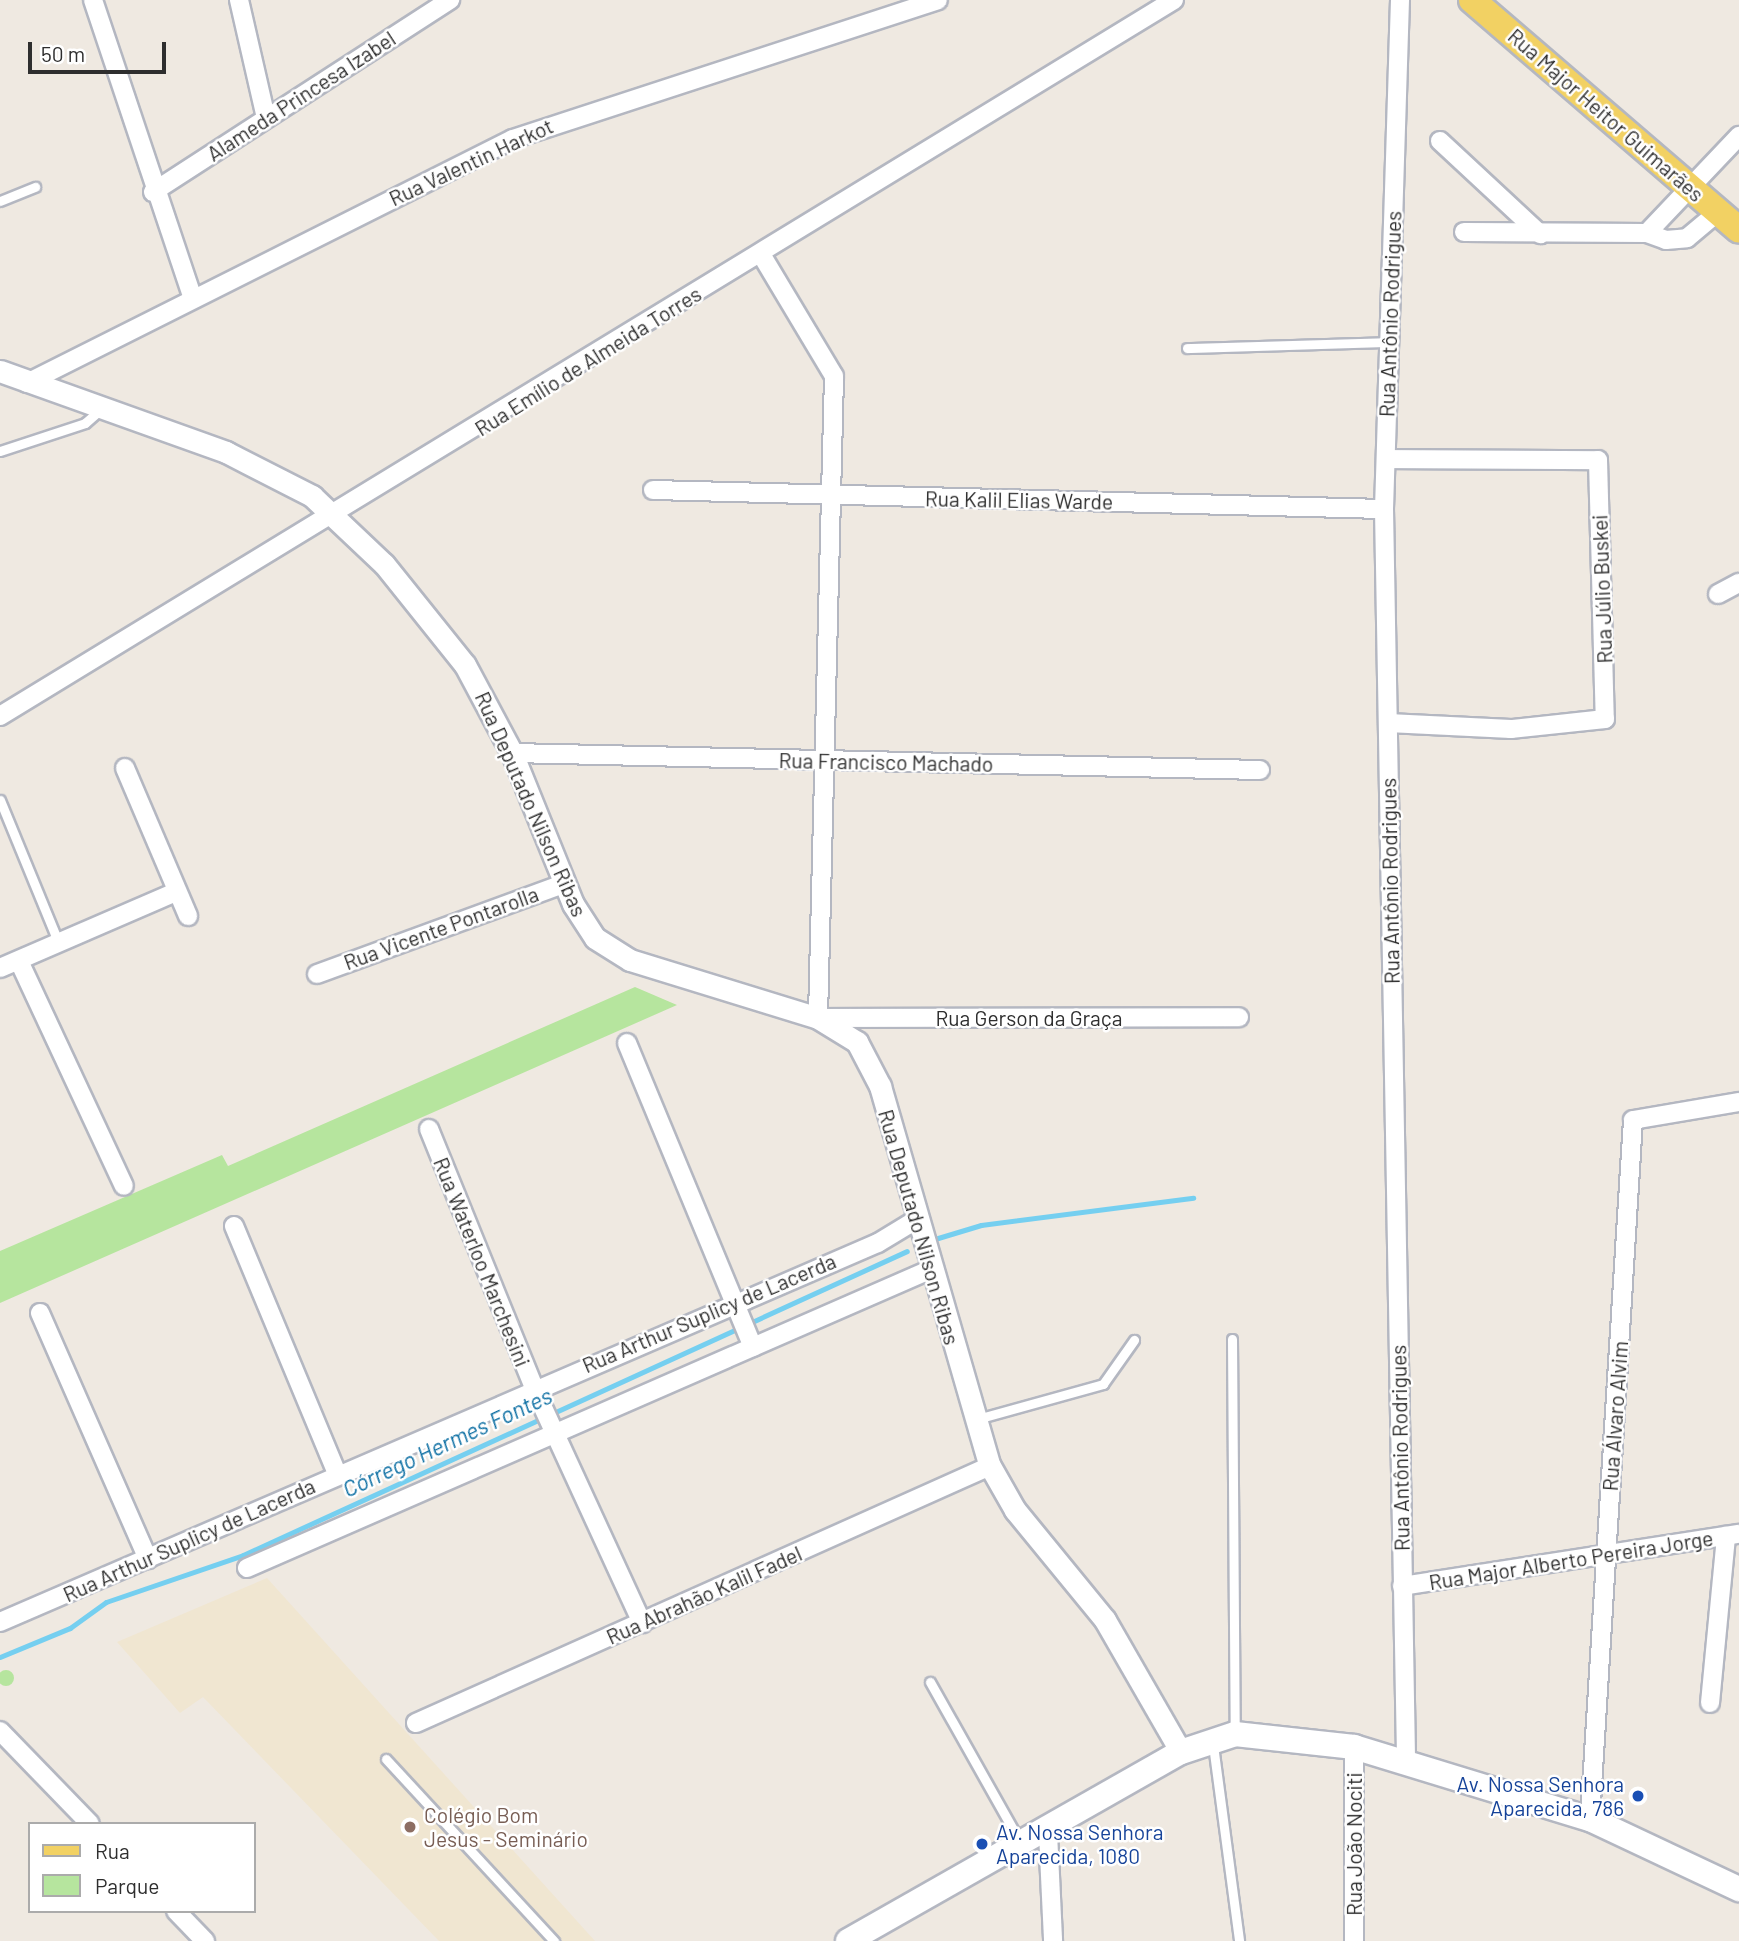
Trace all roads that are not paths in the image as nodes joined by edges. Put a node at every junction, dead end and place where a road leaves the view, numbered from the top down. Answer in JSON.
{"nodes":[{"id":1,"x":93,"y":0,"type":"edge"},
{"id":2,"x":239,"y":0,"type":"edge"},
{"id":3,"x":450,"y":0,"type":"edge"},
{"id":4,"x":938,"y":0,"type":"edge"},
{"id":5,"x":1174,"y":0,"type":"edge"},
{"id":6,"x":1400,"y":0,"type":"edge"},
{"id":7,"x":1472,"y":0,"type":"edge"},
{"id":8,"x":266,"y":118,"type":"junction"},
{"id":9,"x":1739,"y":136,"type":"edge"},
{"id":10,"x":1440,"y":141,"type":"dead end"},
{"id":11,"x":1688,"y":186,"type":"junction"},
{"id":12,"x":35,"y":187,"type":"dead end"},
{"id":13,"x":153,"y":191,"type":"junction"},
{"id":14,"x":0,"y":201,"type":"edge"},
{"id":15,"x":1718,"y":212,"type":"junction"},
{"id":16,"x":1739,"y":230,"type":"edge"},
{"id":17,"x":1464,"y":232,"type":"dead end"},
{"id":18,"x":1647,"y":233,"type":"junction"},
{"id":19,"x":1541,"y":234,"type":"junction"},
{"id":20,"x":761,"y":254,"type":"junction"},
{"id":21,"x":192,"y":299,"type":"junction"},
{"id":22,"x":1390,"y":342,"type":"junction"},
{"id":23,"x":1187,"y":348,"type":"dead end"},
{"id":24,"x":0,"y":371,"type":"edge"},
{"id":25,"x":27,"y":383,"type":"junction"},
{"id":26,"x":102,"y":409,"type":"junction"},
{"id":27,"x":0,"y":451,"type":"edge"},
{"id":28,"x":1386,"y":459,"type":"junction"},
{"id":29,"x":653,"y":491,"type":"dead end"},
{"id":30,"x":832,"y":495,"type":"junction"},
{"id":31,"x":1384,"y":509,"type":"junction"},
{"id":32,"x":333,"y":513,"type":"junction"},
{"id":33,"x":1739,"y":583,"type":"edge"},
{"id":34,"x":1718,"y":594,"type":"dead end"},
{"id":35,"x":0,"y":716,"type":"edge"},
{"id":36,"x":1388,"y":723,"type":"junction"},
{"id":37,"x":512,"y":754,"type":"junction"},
{"id":38,"x":825,"y":761,"type":"junction"},
{"id":39,"x":125,"y":768,"type":"dead end"},
{"id":40,"x":1260,"y":770,"type":"dead end"},
{"id":41,"x":0,"y":800,"type":"edge"},
{"id":42,"x":565,"y":883,"type":"junction"},
{"id":43,"x":176,"y":892,"type":"junction"},
{"id":44,"x":188,"y":916,"type":"dead end"},
{"id":45,"x":59,"y":944,"type":"junction"},
{"id":46,"x":19,"y":961,"type":"junction"},
{"id":47,"x":0,"y":968,"type":"edge"},
{"id":48,"x":317,"y":974,"type":"dead end"},
{"id":49,"x":1239,"y":1017,"type":"dead end"},
{"id":50,"x":818,"y":1018,"type":"junction"},
{"id":51,"x":627,"y":1043,"type":"dead end"},
{"id":52,"x":1739,"y":1102,"type":"edge"},
{"id":53,"x":429,"y":1129,"type":"dead end"},
{"id":54,"x":124,"y":1186,"type":"dead end"},
{"id":55,"x":916,"y":1220,"type":"junction"},
{"id":56,"x":234,"y":1226,"type":"dead end"},
{"id":57,"x":929,"y":1270,"type":"junction"},
{"id":58,"x":731,"y":1301,"type":"junction"},
{"id":59,"x":40,"y":1313,"type":"dead end"},
{"id":60,"x":1232,"y":1339,"type":"dead end"},
{"id":61,"x":1133,"y":1340,"type":"dead end"},
{"id":62,"x":753,"y":1347,"type":"junction"},
{"id":63,"x":534,"y":1388,"type":"junction"},
{"id":64,"x":975,"y":1419,"type":"junction"},
{"id":65,"x":553,"y":1431,"type":"junction"},
{"id":66,"x":990,"y":1466,"type":"junction"},
{"id":67,"x":337,"y":1474,"type":"junction"},
{"id":68,"x":1733,"y":1535,"type":"edge"},
{"id":69,"x":1606,"y":1555,"type":"junction"},
{"id":70,"x":148,"y":1559,"type":"junction"},
{"id":71,"x":247,"y":1568,"type":"dead end"},
{"id":72,"x":1402,"y":1586,"type":"junction"},
{"id":73,"x":0,"y":1622,"type":"edge"},
{"id":74,"x":642,"y":1623,"type":"junction"},
{"id":75,"x":930,"y":1682,"type":"dead end"},
{"id":76,"x":1710,"y":1703,"type":"dead end"},
{"id":77,"x":416,"y":1723,"type":"dead end"},
{"id":78,"x":0,"y":1731,"type":"edge"},
{"id":79,"x":1224,"y":1737,"type":"junction"},
{"id":80,"x":1354,"y":1747,"type":"junction"},
{"id":81,"x":1181,"y":1752,"type":"junction"},
{"id":82,"x":386,"y":1759,"type":"dead end"},
{"id":83,"x":1406,"y":1763,"type":"junction"},
{"id":84,"x":1590,"y":1819,"type":"junction"},
{"id":85,"x":88,"y":1822,"type":"edge"},
{"id":86,"x":1048,"y":1833,"type":"junction"},
{"id":87,"x":1023,"y":1847,"type":"junction"},
{"id":88,"x":1739,"y":1889,"type":"edge"},
{"id":89,"x":178,"y":1913,"type":"edge"},
{"id":90,"x":205,"y":1941,"type":"edge"},
{"id":91,"x":554,"y":1941,"type":"edge"},
{"id":92,"x":848,"y":1941,"type":"edge"},
{"id":93,"x":1053,"y":1941,"type":"edge"},
{"id":94,"x":1239,"y":1941,"type":"edge"},
{"id":95,"x":1354,"y":1941,"type":"edge"}],
"edges":[{"from":1,"to":13,"type":"street"},
{"from":2,"to":8,"type":"street"},
{"from":3,"to":8,"type":"street","name":"Alameda Princesa Izabel"},
{"from":4,"to":21,"type":"street","name":"Rua Valentin Harkot"},
{"from":5,"to":20,"type":"street","name":"Rua Emílio de Almeida Torres"},
{"from":6,"to":22,"type":"street","name":"Rua Antônio Rodrigues"},
{"from":7,"to":11,"type":"main road","name":"Rua Major Heitor Guimarães"},
{"from":8,"to":13,"type":"street","name":"Alameda Princesa Izabel"},
{"from":9,"to":11,"type":"street"},
{"from":10,"to":19,"type":"street"},
{"from":11,"to":15,"type":"main road","name":"Rua Major Heitor Guimarães"},
{"from":11,"to":18,"type":"street"},
{"from":12,"to":14,"type":"lane"},
{"from":13,"to":21,"type":"street"},
{"from":15,"to":16,"type":"main road","name":"Rua Major Heitor Guimarães"},
{"from":15,"to":18,"type":"street"},
{"from":17,"to":19,"type":"street"},
{"from":18,"to":19,"type":"street"},
{"from":20,"to":30,"type":"street"},
{"from":20,"to":32,"type":"street","name":"Rua Emílio de Almeida Torres"},
{"from":21,"to":25,"type":"street","name":"Rua Valentin Harkot"},
{"from":22,"to":23,"type":"lane"},
{"from":22,"to":28,"type":"street","name":"Rua Antônio Rodrigues"},
{"from":24,"to":25,"type":"street","name":"Rua Deputado Nilson Ribas"},
{"from":25,"to":26,"type":"street","name":"Rua Deputado Nilson Ribas"},
{"from":26,"to":27,"type":"lane"},
{"from":26,"to":32,"type":"street","name":"Rua Deputado Nilson Ribas"},
{"from":28,"to":31,"type":"street","name":"Rua Antônio Rodrigues"},
{"from":28,"to":36,"type":"street","name":"Rua Júlio Buskei"},
{"from":29,"to":30,"type":"street","name":"Rua Kalil Elias Warde"},
{"from":30,"to":31,"type":"street","name":"Rua Kalil Elias Warde"},
{"from":30,"to":38,"type":"street"},
{"from":31,"to":36,"type":"street","name":"Rua Antônio Rodrigues"},
{"from":32,"to":35,"type":"street","name":"Rua Emílio de Almeida Torres"},
{"from":32,"to":37,"type":"street","name":"Rua Deputado Nilson Ribas"},
{"from":33,"to":34,"type":"street"},
{"from":36,"to":72,"type":"street","name":"Rua Antônio Rodrigues"},
{"from":37,"to":38,"type":"street","name":"Rua Francisco Machado"},
{"from":37,"to":42,"type":"street","name":"Rua Deputado Nilson Ribas"},
{"from":38,"to":40,"type":"street","name":"Rua Francisco Machado"},
{"from":38,"to":50,"type":"street"},
{"from":39,"to":43,"type":"street"},
{"from":41,"to":45,"type":"lane"},
{"from":42,"to":48,"type":"street","name":"Rua Vicente Pontarolla"},
{"from":42,"to":50,"type":"street","name":"Rua Deputado Nilson Ribas"},
{"from":43,"to":44,"type":"street"},
{"from":43,"to":45,"type":"street"},
{"from":45,"to":46,"type":"street"},
{"from":46,"to":47,"type":"street"},
{"from":46,"to":54,"type":"street"},
{"from":49,"to":50,"type":"street","name":"Rua Gerson da Graça"},
{"from":50,"to":55,"type":"street","name":"Rua Deputado Nilson Ribas"},
{"from":51,"to":58,"type":"street"},
{"from":52,"to":69,"type":"street","name":"Rua Álvaro Alvim"},
{"from":53,"to":63,"type":"street","name":"Rua Waterloo Marchesini"},
{"from":55,"to":57,"type":"street","name":"Rua Deputado Nilson Ribas"},
{"from":55,"to":58,"type":"street","name":"Rua Arthur Suplicy de Lacerda"},
{"from":56,"to":67,"type":"street"},
{"from":57,"to":62,"type":"street"},
{"from":57,"to":64,"type":"street","name":"Rua Deputado Nilson Ribas"},
{"from":58,"to":62,"type":"street"},
{"from":58,"to":63,"type":"street","name":"Rua Arthur Suplicy de Lacerda"},
{"from":59,"to":70,"type":"street"},
{"from":60,"to":79,"type":"lane"},
{"from":61,"to":64,"type":"lane"},
{"from":62,"to":65,"type":"street"},
{"from":63,"to":65,"type":"street","name":"Rua Waterloo Marchesini"},
{"from":63,"to":67,"type":"street","name":"Rua Arthur Suplicy de Lacerda"},
{"from":64,"to":66,"type":"street","name":"Rua Deputado Nilson Ribas"},
{"from":65,"to":71,"type":"street"},
{"from":65,"to":74,"type":"street","name":"Rua Waterloo Marchesini"},
{"from":66,"to":74,"type":"street","name":"Rua Abrahão Kalil Fadel"},
{"from":66,"to":81,"type":"street","name":"Rua Deputado Nilson Ribas"},
{"from":67,"to":70,"type":"street","name":"Rua Arthur Suplicy de Lacerda"},
{"from":68,"to":69,"type":"street","name":"Rua Major Alberto Pereira Jorge"},
{"from":68,"to":76,"type":"street"},
{"from":69,"to":72,"type":"street","name":"Rua Major Alberto Pereira Jorge"},
{"from":69,"to":84,"type":"street","name":"Rua Álvaro Alvim"},
{"from":70,"to":73,"type":"street","name":"Rua Arthur Suplicy de Lacerda"},
{"from":72,"to":83,"type":"street","name":"Rua Antônio Rodrigues"},
{"from":74,"to":77,"type":"street","name":"Rua Abrahão Kalil Fadel"},
{"from":75,"to":87,"type":"lane"},
{"from":78,"to":85,"type":"street"},
{"from":79,"to":80,"type":"main road"},
{"from":79,"to":81,"type":"main road"},
{"from":79,"to":94,"type":"lane"},
{"from":80,"to":83,"type":"main road"},
{"from":80,"to":95,"type":"street","name":"Rua João Nociti"},
{"from":81,"to":86,"type":"main road"},
{"from":82,"to":91,"type":"lane"},
{"from":83,"to":84,"type":"main road"},
{"from":84,"to":88,"type":"main road"},
{"from":86,"to":87,"type":"main road"},
{"from":86,"to":93,"type":"street"},
{"from":87,"to":92,"type":"main road"},
{"from":89,"to":90,"type":"street"}]}
